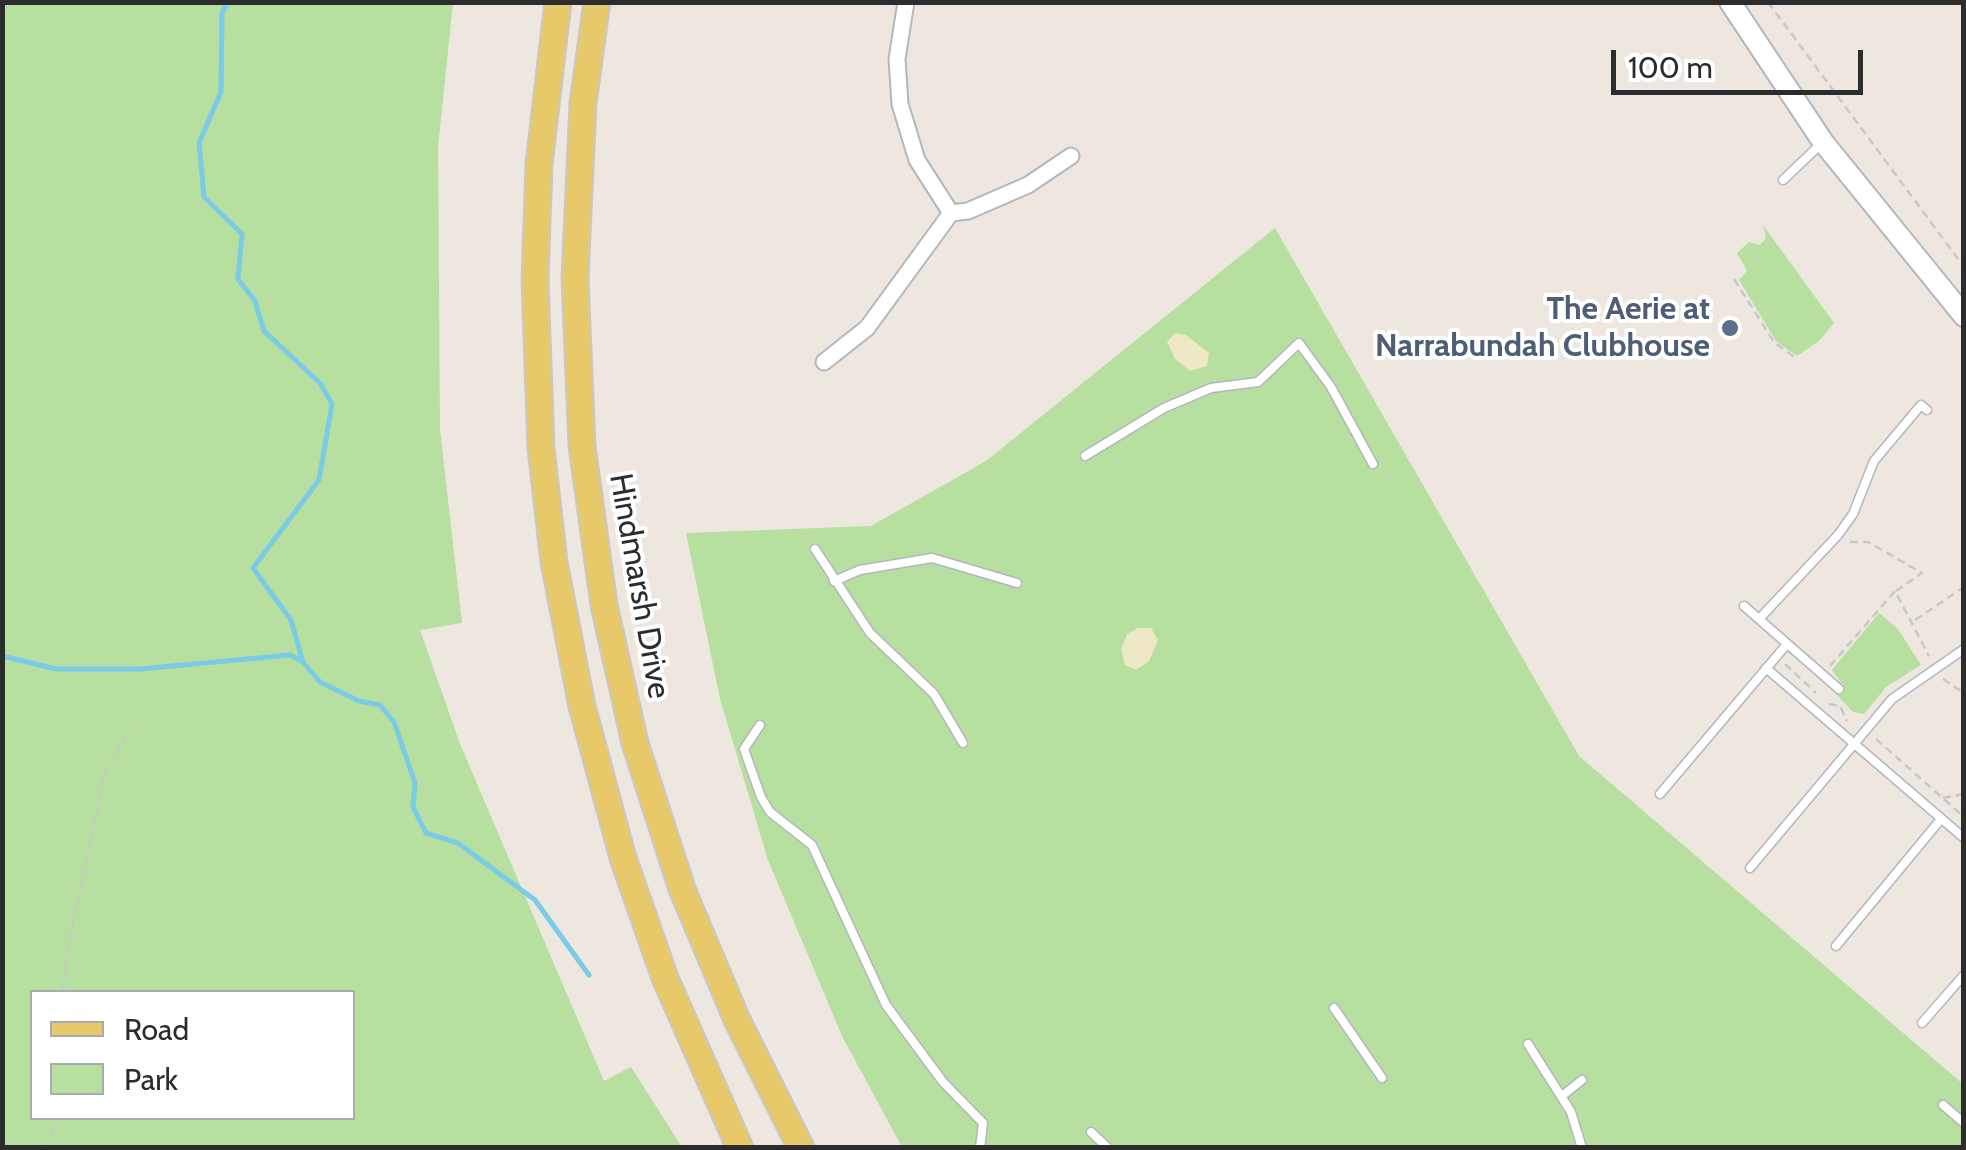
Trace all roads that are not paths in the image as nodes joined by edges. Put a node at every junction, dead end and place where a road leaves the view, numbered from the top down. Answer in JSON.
{"nodes":[{"id":1,"x":558,"y":2,"type":"edge"},
{"id":2,"x":597,"y":2,"type":"edge"},
{"id":3,"x":906,"y":2,"type":"edge"},
{"id":4,"x":1730,"y":2,"type":"edge"},
{"id":5,"x":1823,"y":142,"type":"junction"},
{"id":6,"x":1071,"y":156,"type":"dead end"},
{"id":7,"x":1784,"y":180,"type":"dead end"},
{"id":8,"x":950,"y":213,"type":"junction"},
{"id":9,"x":1964,"y":316,"type":"edge"},
{"id":10,"x":824,"y":362,"type":"dead end"},
{"id":11,"x":1927,"y":410,"type":"dead end"},
{"id":12,"x":1085,"y":456,"type":"dead end"},
{"id":13,"x":1373,"y":464,"type":"dead end"},
{"id":14,"x":814,"y":549,"type":"dead end"},
{"id":15,"x":834,"y":581,"type":"junction"},
{"id":16,"x":1017,"y":584,"type":"dead end"},
{"id":17,"x":1744,"y":606,"type":"dead end"},
{"id":18,"x":1760,"y":619,"type":"junction"},
{"id":19,"x":1788,"y":644,"type":"junction"},
{"id":20,"x":1964,"y":649,"type":"edge"},
{"id":21,"x":1766,"y":668,"type":"junction"},
{"id":22,"x":1839,"y":689,"type":"dead end"},
{"id":23,"x":760,"y":725,"type":"dead end"},
{"id":24,"x":963,"y":743,"type":"dead end"},
{"id":25,"x":1854,"y":743,"type":"junction"},
{"id":26,"x":1660,"y":794,"type":"dead end"},
{"id":27,"x":1941,"y":819,"type":"junction"},
{"id":28,"x":1964,"y":838,"type":"edge"},
{"id":29,"x":1750,"y":868,"type":"dead end"},
{"id":30,"x":1836,"y":946,"type":"dead end"},
{"id":31,"x":1964,"y":975,"type":"edge"},
{"id":32,"x":1334,"y":1008,"type":"dead end"},
{"id":33,"x":1922,"y":1023,"type":"dead end"},
{"id":34,"x":1528,"y":1044,"type":"dead end"},
{"id":35,"x":1382,"y":1078,"type":"dead end"},
{"id":36,"x":1582,"y":1080,"type":"dead end"},
{"id":37,"x":1562,"y":1096,"type":"junction"},
{"id":38,"x":1943,"y":1105,"type":"dead end"},
{"id":39,"x":1964,"y":1123,"type":"edge"},
{"id":40,"x":1091,"y":1132,"type":"dead end"},
{"id":41,"x":740,"y":1148,"type":"edge"},
{"id":42,"x":801,"y":1148,"type":"edge"},
{"id":43,"x":980,"y":1148,"type":"edge"},
{"id":44,"x":1108,"y":1148,"type":"edge"},
{"id":45,"x":1582,"y":1148,"type":"edge"}],
"edges":[{"from":1,"to":41,"type":"main road"},
{"from":2,"to":42,"type":"main road","name":"Hindmarsh Drive"},
{"from":3,"to":8,"type":"street"},
{"from":4,"to":5,"type":"street"},
{"from":5,"to":7,"type":"lane"},
{"from":5,"to":9,"type":"street"},
{"from":6,"to":8,"type":"street"},
{"from":8,"to":10,"type":"street"},
{"from":11,"to":18,"type":"lane"},
{"from":12,"to":13,"type":"lane"},
{"from":14,"to":15,"type":"lane"},
{"from":15,"to":16,"type":"lane"},
{"from":15,"to":24,"type":"lane"},
{"from":17,"to":18,"type":"lane"},
{"from":18,"to":19,"type":"lane"},
{"from":19,"to":21,"type":"lane"},
{"from":19,"to":22,"type":"lane"},
{"from":20,"to":25,"type":"lane"},
{"from":21,"to":25,"type":"lane"},
{"from":21,"to":26,"type":"lane"},
{"from":23,"to":43,"type":"lane"},
{"from":25,"to":27,"type":"lane"},
{"from":25,"to":29,"type":"lane"},
{"from":27,"to":28,"type":"lane"},
{"from":27,"to":30,"type":"lane"},
{"from":31,"to":33,"type":"lane"},
{"from":32,"to":35,"type":"lane"},
{"from":34,"to":37,"type":"lane"},
{"from":36,"to":37,"type":"lane"},
{"from":37,"to":45,"type":"lane"},
{"from":38,"to":39,"type":"lane"},
{"from":40,"to":44,"type":"lane"}]}
